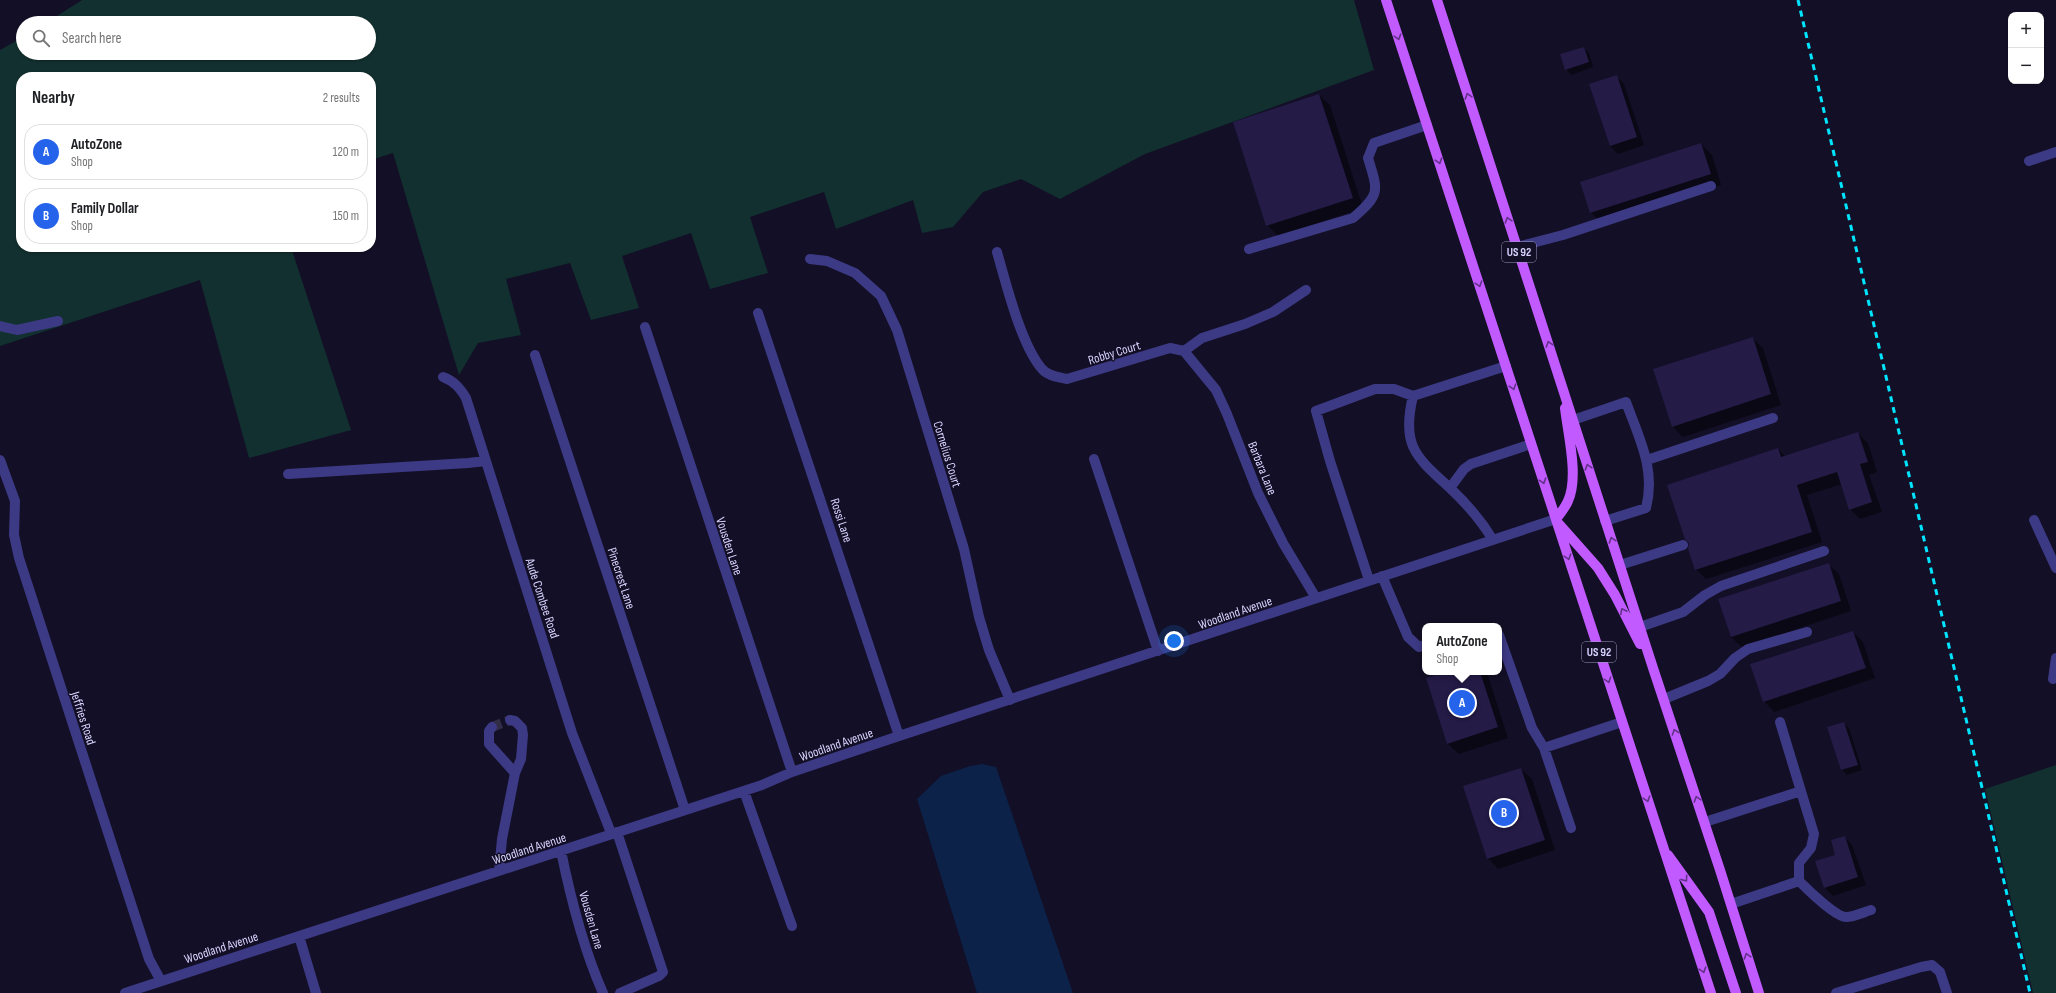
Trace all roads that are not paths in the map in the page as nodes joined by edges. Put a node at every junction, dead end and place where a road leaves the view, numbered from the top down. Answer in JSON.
{"nodes":[{"id":1,"x":1386,"y":0,"type":"edge"},
{"id":2,"x":1436,"y":0,"type":"edge"},
{"id":3,"x":1427,"y":125,"type":"junction"},
{"id":4,"x":2056,"y":152,"type":"edge"},
{"id":5,"x":2029,"y":161,"type":"dead end"},
{"id":6,"x":1711,"y":186,"type":"dead end"},
{"id":7,"x":1517,"y":247,"type":"junction"},
{"id":8,"x":1249,"y":249,"type":"dead end"},
{"id":9,"x":997,"y":252,"type":"dead end"},
{"id":10,"x":810,"y":259,"type":"dead end"},
{"id":11,"x":1306,"y":290,"type":"dead end"},
{"id":12,"x":758,"y":314,"type":"dead end"},
{"id":13,"x":58,"y":320,"type":"dead end"},
{"id":14,"x":0,"y":326,"type":"edge"},
{"id":15,"x":645,"y":327,"type":"dead end"},
{"id":16,"x":1184,"y":351,"type":"junction"},
{"id":17,"x":535,"y":355,"type":"dead end"},
{"id":18,"x":1506,"y":366,"type":"junction"},
{"id":19,"x":443,"y":377,"type":"dead end"},
{"id":20,"x":1561,"y":382,"type":"junction"},
{"id":21,"x":1413,"y":396,"type":"junction"},
{"id":22,"x":1774,"y":418,"type":"dead end"},
{"id":23,"x":1573,"y":420,"type":"junction"},
{"id":24,"x":1531,"y":444,"type":"junction"},
{"id":25,"x":1094,"y":459,"type":"dead end"},
{"id":26,"x":0,"y":460,"type":"edge"},
{"id":27,"x":1647,"y":460,"type":"junction"},
{"id":28,"x":486,"y":461,"type":"junction"},
{"id":29,"x":288,"y":474,"type":"dead end"},
{"id":30,"x":1450,"y":488,"type":"junction"},
{"id":31,"x":1556,"y":520,"type":"junction"},
{"id":32,"x":2034,"y":520,"type":"dead end"},
{"id":33,"x":1605,"y":521,"type":"junction"},
{"id":34,"x":1493,"y":540,"type":"junction"},
{"id":35,"x":1683,"y":545,"type":"dead end"},
{"id":36,"x":1824,"y":551,"type":"dead end"},
{"id":37,"x":1620,"y":566,"type":"junction"},
{"id":38,"x":2056,"y":568,"type":"edge"},
{"id":39,"x":1382,"y":576,"type":"junction"},
{"id":40,"x":1370,"y":580,"type":"junction"},
{"id":41,"x":1316,"y":598,"type":"junction"},
{"id":42,"x":1640,"y":627,"type":"junction"},
{"id":43,"x":1807,"y":632,"type":"dead end"},
{"id":44,"x":1502,"y":643,"type":"edge"},
{"id":45,"x":1422,"y":646,"type":"edge"},
{"id":46,"x":1158,"y":651,"type":"junction"},
{"id":47,"x":2056,"y":658,"type":"edge"},
{"id":48,"x":1654,"y":671,"type":"junction"},
{"id":49,"x":2054,"y":679,"type":"dead end"},
{"id":50,"x":1664,"y":699,"type":"junction"},
{"id":51,"x":1010,"y":700,"type":"junction"},
{"id":52,"x":510,"y":720,"type":"dead end"},
{"id":53,"x":1622,"y":722,"type":"junction"},
{"id":54,"x":1780,"y":722,"type":"dead end"},
{"id":55,"x":492,"y":726,"type":"dead end"},
{"id":56,"x":899,"y":736,"type":"junction"},
{"id":57,"x":1544,"y":748,"type":"junction"},
{"id":58,"x":792,"y":772,"type":"junction"},
{"id":59,"x":515,"y":773,"type":"junction"},
{"id":60,"x":744,"y":791,"type":"junction"},
{"id":61,"x":1801,"y":791,"type":"junction"},
{"id":62,"x":685,"y":810,"type":"junction"},
{"id":63,"x":1705,"y":822,"type":"junction"},
{"id":64,"x":1571,"y":828,"type":"dead end"},
{"id":65,"x":614,"y":832,"type":"junction"},
{"id":66,"x":1662,"y":847,"type":"junction"},
{"id":67,"x":561,"y":851,"type":"junction"},
{"id":68,"x":499,"y":871,"type":"junction"},
{"id":69,"x":1799,"y":881,"type":"junction"},
{"id":70,"x":1731,"y":904,"type":"junction"},
{"id":71,"x":1871,"y":910,"type":"dead end"},
{"id":72,"x":792,"y":926,"type":"dead end"},
{"id":73,"x":299,"y":936,"type":"junction"},
{"id":74,"x":162,"y":981,"type":"junction"},
{"id":75,"x":125,"y":993,"type":"edge"},
{"id":76,"x":316,"y":993,"type":"edge"},
{"id":77,"x":603,"y":993,"type":"edge"},
{"id":78,"x":620,"y":993,"type":"edge"},
{"id":79,"x":1710,"y":993,"type":"edge"},
{"id":80,"x":1736,"y":993,"type":"edge"},
{"id":81,"x":1759,"y":993,"type":"edge"},
{"id":82,"x":1836,"y":993,"type":"edge"},
{"id":83,"x":1947,"y":993,"type":"edge"}],
"edges":[{"from":1,"to":3,"type":"main road","number":"US 92","one_way":true},
{"from":7,"to":2,"type":"main road","number":"US 92","one_way":true},
{"from":3,"to":8,"type":"street"},
{"from":3,"to":18,"type":"main road","number":"US 92","one_way":true},
{"from":4,"to":5,"type":"street"},
{"from":6,"to":7,"type":"street"},
{"from":20,"to":7,"type":"main road","number":"US 92","one_way":true},
{"from":9,"to":16,"type":"street","name":"Robby Court"},
{"from":10,"to":51,"type":"street","name":"Cornelius Court"},
{"from":11,"to":16,"type":"street"},
{"from":12,"to":56,"type":"street","name":"Rossi Lane"},
{"from":13,"to":14,"type":"street"},
{"from":15,"to":58,"type":"street","name":"Vousden Lane"},
{"from":16,"to":41,"type":"street","name":"Barbara Lane"},
{"from":17,"to":62,"type":"street","name":"Pinecrest Lane"},
{"from":18,"to":21,"type":"street"},
{"from":18,"to":24,"type":"main road","number":"US 92","one_way":true},
{"from":19,"to":28,"type":"street","name":"Aude Combee Road"},
{"from":20,"to":23,"type":"main road","number":"US 92"},
{"from":20,"to":31,"type":"main road"},
{"from":21,"to":30,"type":"street"},
{"from":21,"to":40,"type":"street"},
{"from":22,"to":27,"type":"street"},
{"from":23,"to":27,"type":"street"},
{"from":33,"to":23,"type":"main road","number":"US 92","one_way":true},
{"from":24,"to":30,"type":"street"},
{"from":24,"to":31,"type":"main road","number":"US 92","one_way":true},
{"from":25,"to":46,"type":"street"},
{"from":26,"to":74,"type":"street","name":"Jeffries Road"},
{"from":27,"to":33,"type":"street"},
{"from":28,"to":29,"type":"street"},
{"from":28,"to":65,"type":"street","name":"Aude Combee Road"},
{"from":30,"to":34,"type":"street"},
{"from":31,"to":34,"type":"street","name":"Woodland Avenue"},
{"from":48,"to":31,"type":"main road","one_way":true},
{"from":31,"to":53,"type":"main road","number":"US 92","one_way":true},
{"from":32,"to":38,"type":"street"},
{"from":37,"to":33,"type":"main road","number":"US 92","one_way":true},
{"from":34,"to":39,"type":"street","name":"Woodland Avenue"},
{"from":35,"to":37,"type":"street"},
{"from":36,"to":42,"type":"street"},
{"from":37,"to":42,"type":"main road","number":"US 92"},
{"from":39,"to":40,"type":"street","name":"Woodland Avenue"},
{"from":39,"to":45,"type":"street"},
{"from":40,"to":41,"type":"street","name":"Woodland Avenue"},
{"from":41,"to":46,"type":"street","name":"Woodland Avenue"},
{"from":42,"to":48,"type":"main road","number":"US 92"},
{"from":43,"to":50,"type":"street"},
{"from":44,"to":57,"type":"street"},
{"from":46,"to":51,"type":"street","name":"Woodland Avenue"},
{"from":47,"to":49,"type":"street"},
{"from":48,"to":50,"type":"main road","number":"US 92"},
{"from":63,"to":50,"type":"main road","number":"US 92","one_way":true},
{"from":51,"to":56,"type":"street","name":"Woodland Avenue"},
{"from":52,"to":59,"type":"street"},
{"from":53,"to":57,"type":"street"},
{"from":53,"to":66,"type":"main road","number":"US 92","one_way":true},
{"from":54,"to":61,"type":"street"},
{"from":55,"to":59,"type":"street"},
{"from":56,"to":58,"type":"street","name":"Woodland Avenue"},
{"from":57,"to":64,"type":"street"},
{"from":58,"to":60,"type":"street","name":"Woodland Avenue"},
{"from":59,"to":68,"type":"street"},
{"from":60,"to":62,"type":"street","name":"Woodland Avenue"},
{"from":60,"to":72,"type":"street"},
{"from":61,"to":63,"type":"street"},
{"from":61,"to":69,"type":"street"},
{"from":62,"to":65,"type":"street","name":"Woodland Avenue"},
{"from":63,"to":70,"type":"main road","number":"US 92"},
{"from":65,"to":67,"type":"street","name":"Woodland Avenue"},
{"from":65,"to":78,"type":"street","name":"Aude Combee Road"},
{"from":66,"to":79,"type":"main road","number":"US 92","one_way":true},
{"from":66,"to":80,"type":"main road","one_way":true},
{"from":67,"to":68,"type":"street","name":"Woodland Avenue"},
{"from":67,"to":77,"type":"street","name":"Vousden Lane"},
{"from":68,"to":73,"type":"street","name":"Woodland Avenue"},
{"from":69,"to":70,"type":"street"},
{"from":69,"to":71,"type":"street"},
{"from":81,"to":70,"type":"main road","number":"US 92","one_way":true},
{"from":73,"to":74,"type":"street","name":"Woodland Avenue"},
{"from":73,"to":76,"type":"street"},
{"from":74,"to":75,"type":"street","name":"Woodland Avenue"},
{"from":82,"to":83,"type":"street"}]}
